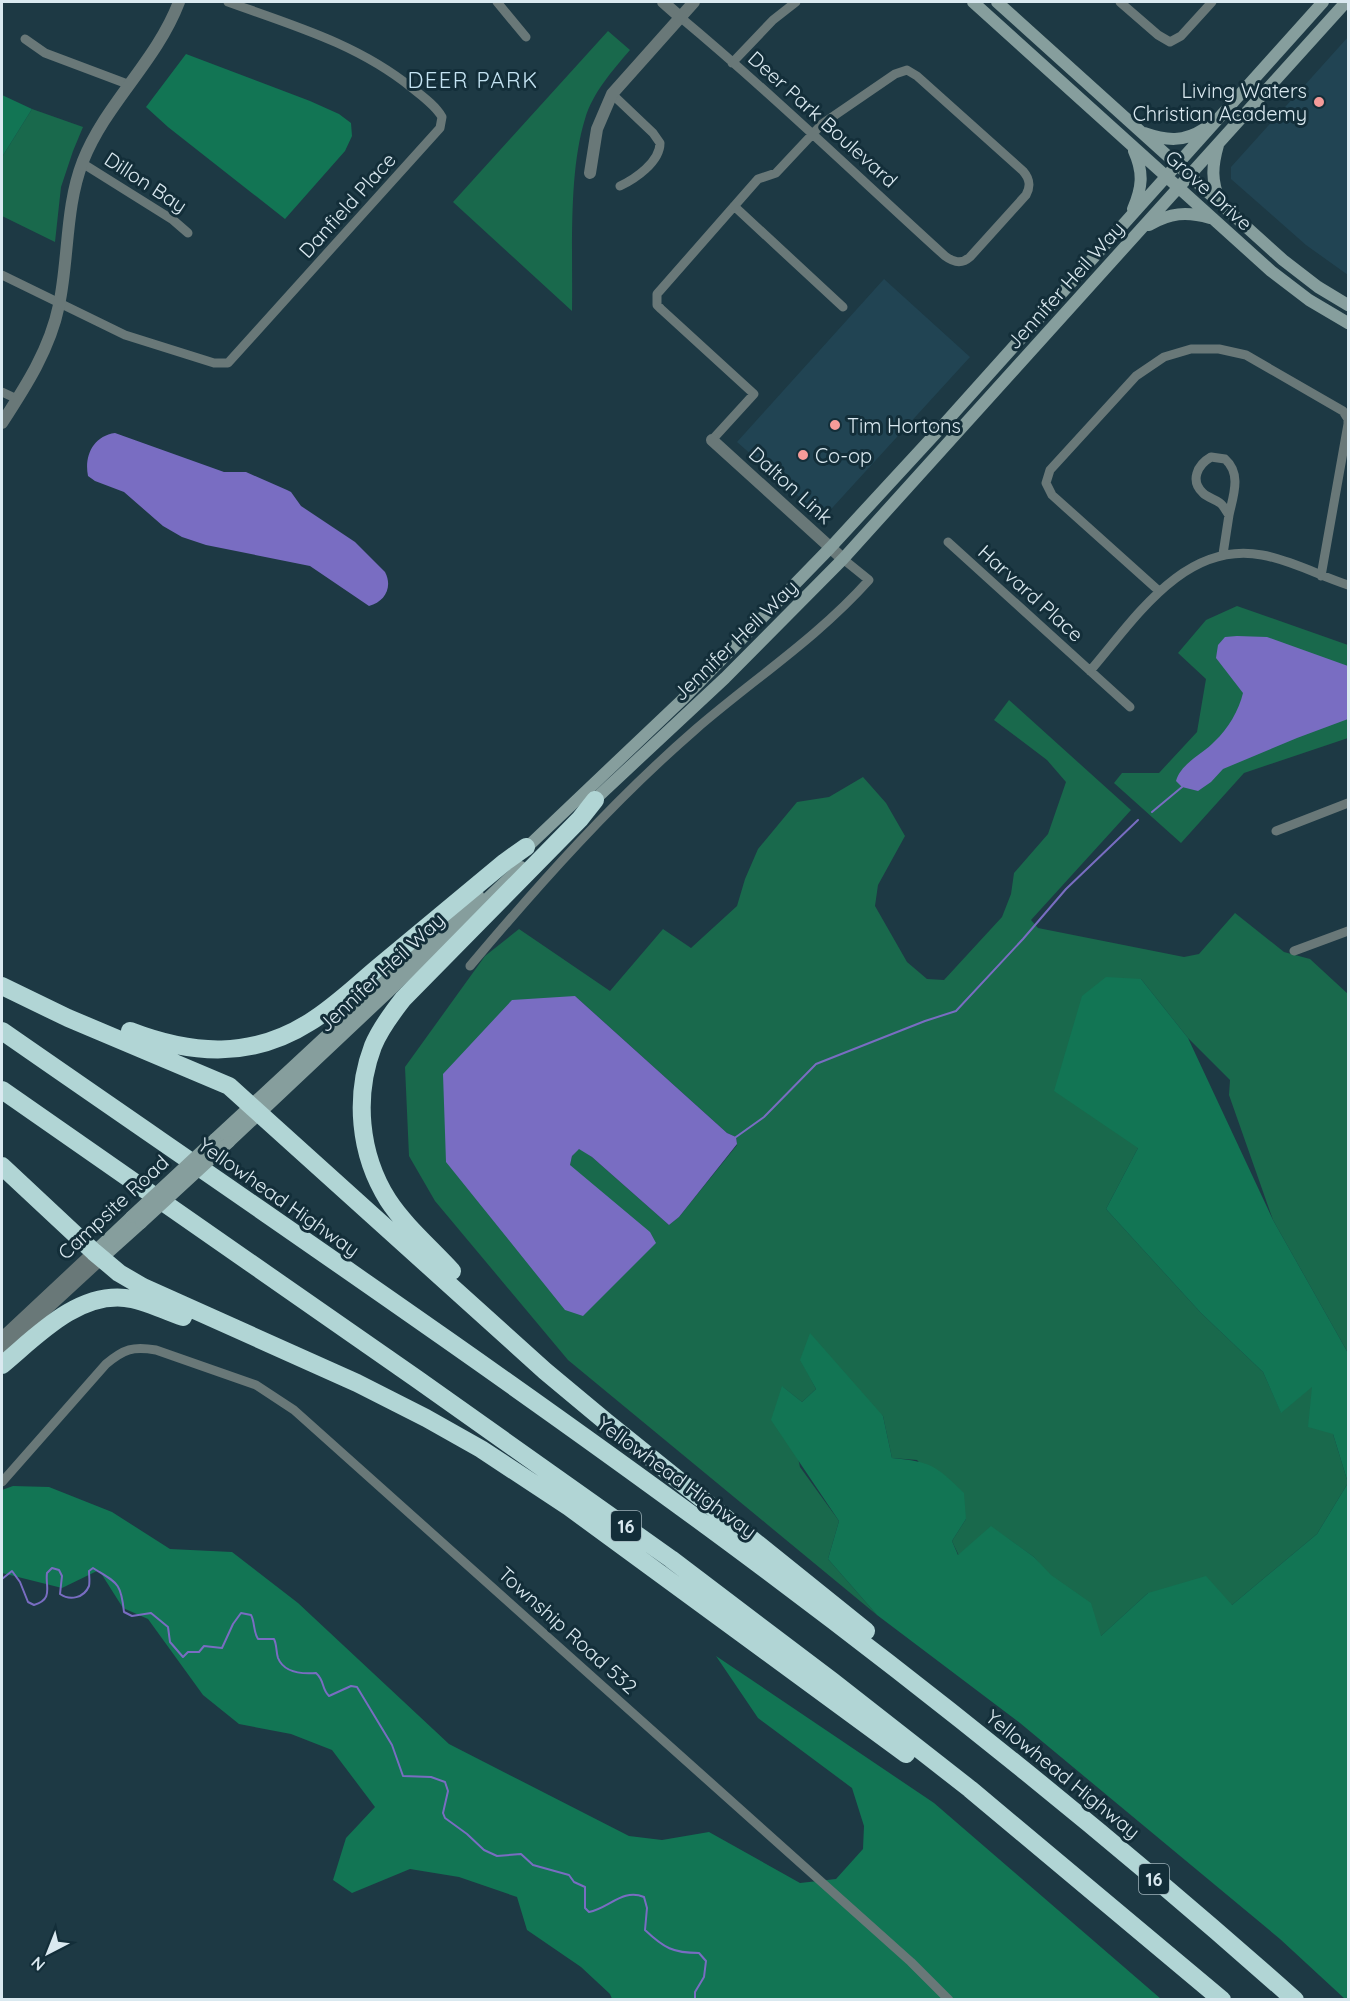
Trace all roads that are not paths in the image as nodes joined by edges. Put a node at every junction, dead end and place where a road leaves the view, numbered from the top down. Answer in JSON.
{"nodes":[{"id":1,"x":179,"y":2,"type":"edge"},
{"id":2,"x":228,"y":2,"type":"edge"},
{"id":3,"x":497,"y":2,"type":"edge"},
{"id":4,"x":663,"y":2,"type":"edge"},
{"id":5,"x":694,"y":2,"type":"edge"},
{"id":6,"x":796,"y":2,"type":"edge"},
{"id":7,"x":973,"y":2,"type":"edge"},
{"id":8,"x":997,"y":2,"type":"edge"},
{"id":9,"x":1120,"y":2,"type":"edge"},
{"id":10,"x":1212,"y":2,"type":"edge"},
{"id":11,"x":1323,"y":2,"type":"edge"},
{"id":12,"x":1346,"y":2,"type":"edge"},
{"id":13,"x":680,"y":17,"type":"junction"},
{"id":14,"x":526,"y":37,"type":"dead end"},
{"id":15,"x":25,"y":39,"type":"dead end"},
{"id":16,"x":732,"y":63,"type":"junction"},
{"id":17,"x":130,"y":85,"type":"junction"},
{"id":18,"x":612,"y":94,"type":"junction"},
{"id":19,"x":1215,"y":122,"type":"junction"},
{"id":20,"x":1140,"y":132,"type":"junction"},
{"id":21,"x":810,"y":134,"type":"junction"},
{"id":22,"x":1219,"y":142,"type":"junction"},
{"id":23,"x":1131,"y":145,"type":"junction"},
{"id":24,"x":82,"y":163,"type":"junction"},
{"id":25,"x":1177,"y":165,"type":"junction"},
{"id":26,"x":590,"y":173,"type":"dead end"},
{"id":27,"x":1189,"y":175,"type":"junction"},
{"id":28,"x":1166,"y":177,"type":"junction"},
{"id":29,"x":620,"y":186,"type":"dead end"},
{"id":30,"x":1178,"y":188,"type":"junction"},
{"id":31,"x":1221,"y":205,"type":"junction"},
{"id":32,"x":734,"y":206,"type":"junction"},
{"id":33,"x":1213,"y":219,"type":"junction"},
{"id":34,"x":1127,"y":220,"type":"junction"},
{"id":35,"x":1140,"y":230,"type":"junction"},
{"id":36,"x":188,"y":233,"type":"dead end"},
{"id":37,"x":2,"y":275,"type":"edge"},
{"id":38,"x":59,"y":303,"type":"junction"},
{"id":39,"x":1348,"y":305,"type":"edge"},
{"id":40,"x":843,"y":307,"type":"dead end"},
{"id":41,"x":1348,"y":323,"type":"edge"},
{"id":42,"x":2,"y":392,"type":"edge"},
{"id":43,"x":17,"y":399,"type":"junction"},
{"id":44,"x":2,"y":423,"type":"edge"},
{"id":45,"x":712,"y":440,"type":"joint"},
{"id":46,"x":1229,"y":515,"type":"junction"},
{"id":47,"x":948,"y":542,"type":"dead end"},
{"id":48,"x":830,"y":548,"type":"junction"},
{"id":49,"x":1223,"y":554,"type":"junction"},
{"id":50,"x":843,"y":559,"type":"junction"},
{"id":51,"x":1321,"y":576,"type":"junction"},
{"id":52,"x":1348,"y":585,"type":"edge"},
{"id":53,"x":1160,"y":591,"type":"junction"},
{"id":54,"x":1090,"y":671,"type":"junction"},
{"id":55,"x":1130,"y":707,"type":"dead end"},
{"id":56,"x":595,"y":800,"type":"junction"},
{"id":57,"x":1348,"y":803,"type":"edge"},
{"id":58,"x":1276,"y":831,"type":"dead end"},
{"id":59,"x":526,"y":847,"type":"junction"},
{"id":60,"x":1348,"y":931,"type":"edge"},
{"id":61,"x":1294,"y":951,"type":"dead end"},
{"id":62,"x":470,"y":966,"type":"dead end"},
{"id":63,"x":2,"y":985,"type":"edge"},
{"id":64,"x":2,"y":1031,"type":"edge"},
{"id":65,"x":2,"y":1090,"type":"edge"},
{"id":66,"x":256,"y":1109,"type":"junction"},
{"id":67,"x":2,"y":1166,"type":"edge"},
{"id":68,"x":136,"y":1220,"type":"junction"},
{"id":69,"x":98,"y":1255,"type":"junction"},
{"id":70,"x":2,"y":1338,"type":"edge"},
{"id":71,"x":519,"y":1347,"type":"junction"},
{"id":72,"x":2,"y":1350,"type":"edge"},
{"id":73,"x":2,"y":1365,"type":"edge"},
{"id":74,"x":317,"y":1366,"type":"junction"},
{"id":75,"x":2,"y":1482,"type":"edge"},
{"id":76,"x":957,"y":1717,"type":"junction"},
{"id":77,"x":1016,"y":1828,"type":"junction"},
{"id":78,"x":949,"y":2000,"type":"edge"},
{"id":79,"x":1222,"y":2000,"type":"edge"},
{"id":80,"x":1295,"y":2000,"type":"edge"}],
"edges":[{"from":1,"to":17,"type":"street"},
{"from":2,"to":38,"type":"street","name":"Danfield Place"},
{"from":3,"to":14,"type":"street"},
{"from":4,"to":13,"type":"street","name":"Deer Park Boulevard"},
{"from":5,"to":13,"type":"street"},
{"from":6,"to":16,"type":"street"},
{"from":7,"to":23,"type":"main road","name":"Grove Drive"},
{"from":8,"to":20,"type":"main road","name":"Grove Drive"},
{"from":9,"to":10,"type":"street"},
{"from":11,"to":19,"type":"main road","name":"Jennifer Heil Way"},
{"from":12,"to":22,"type":"main road","name":"Jennifer Heil Way"},
{"from":13,"to":16,"type":"street","name":"Deer Park Boulevard"},
{"from":13,"to":18,"type":"street"},
{"from":15,"to":17,"type":"street"},
{"from":16,"to":21,"type":"street","name":"Deer Park Boulevard"},
{"from":17,"to":24,"type":"street"},
{"from":18,"to":26,"type":"street"},
{"from":18,"to":29,"type":"street"},
{"from":19,"to":20,"type":"main road"},
{"from":19,"to":25,"type":"main road","name":"Jennifer Heil Way"},
{"from":20,"to":25,"type":"main road","name":"Grove Drive"},
{"from":21,"to":21,"type":"street","name":"Deer Park Boulevard"},
{"from":21,"to":32,"type":"street"},
{"from":22,"to":27,"type":"main road","name":"Jennifer Heil Way"},
{"from":22,"to":31,"type":"main road"},
{"from":23,"to":28,"type":"main road","name":"Grove Drive"},
{"from":23,"to":34,"type":"main road"},
{"from":24,"to":36,"type":"street","name":"Dillon Bay"},
{"from":24,"to":38,"type":"street"},
{"from":25,"to":27,"type":"main road","name":"Grove Drive"},
{"from":25,"to":28,"type":"main road","name":"Jennifer Heil Way"},
{"from":27,"to":30,"type":"main road","name":"Jennifer Heil Way"},
{"from":27,"to":31,"type":"main road","name":"Grove Drive"},
{"from":28,"to":30,"type":"main road","name":"Grove Drive"},
{"from":28,"to":34,"type":"main road","name":"Jennifer Heil Way"},
{"from":30,"to":33,"type":"main road","name":"Grove Drive"},
{"from":30,"to":35,"type":"main road","name":"Jennifer Heil Way"},
{"from":31,"to":39,"type":"main road","name":"Grove Drive"},
{"from":32,"to":40,"type":"street"},
{"from":32,"to":45,"type":"street"},
{"from":33,"to":35,"type":"main road"},
{"from":33,"to":41,"type":"main road","name":"Grove Drive"},
{"from":34,"to":48,"type":"main road","name":"Jennifer Heil Way"},
{"from":35,"to":50,"type":"main road","name":"Jennifer Heil Way"},
{"from":37,"to":38,"type":"street"},
{"from":38,"to":43,"type":"street"},
{"from":42,"to":43,"type":"street"},
{"from":43,"to":44,"type":"street"},
{"from":45,"to":48,"type":"street","name":"Dalton Link"},
{"from":46,"to":46,"type":"street"},
{"from":46,"to":49,"type":"street"},
{"from":47,"to":54,"type":"street","name":"Harvard Place"},
{"from":48,"to":50,"type":"street","name":"Dalton Link"},
{"from":48,"to":59,"type":"main road","name":"Jennifer Heil Way"},
{"from":49,"to":51,"type":"street"},
{"from":49,"to":53,"type":"street"},
{"from":50,"to":56,"type":"main road","name":"Jennifer Heil Way"},
{"from":50,"to":62,"type":"street","name":"Jennifer Heil Way"},
{"from":51,"to":52,"type":"street"},
{"from":51,"to":53,"type":"street"},
{"from":53,"to":54,"type":"street"},
{"from":54,"to":55,"type":"street","name":"Harvard Place"},
{"from":56,"to":66,"type":"main road","name":"Jennifer Heil Way"},
{"from":56,"to":71,"type":"highway"},
{"from":57,"to":58,"type":"street"},
{"from":59,"to":63,"type":"highway"},
{"from":59,"to":66,"type":"main road","name":"Jennifer Heil Way"},
{"from":60,"to":61,"type":"street"},
{"from":63,"to":66,"type":"highway"},
{"from":64,"to":76,"type":"highway","name":"Yellowhead Highway","number":"16"},
{"from":65,"to":77,"type":"highway","number":"16"},
{"from":66,"to":68,"type":"main road","name":"Campsite Road","bridge":true},
{"from":66,"to":68,"type":"main road","name":"Jennifer Heil Way","bridge":true},
{"from":66,"to":71,"type":"highway"},
{"from":67,"to":69,"type":"highway"},
{"from":68,"to":69,"type":"main road","name":"Campsite Road"},
{"from":69,"to":70,"type":"street","name":"Campsite Road"},
{"from":69,"to":72,"type":"street","name":"Campsite Road"},
{"from":69,"to":74,"type":"highway"},
{"from":71,"to":76,"type":"highway"},
{"from":73,"to":74,"type":"highway"},
{"from":74,"to":77,"type":"highway"},
{"from":75,"to":78,"type":"street","name":"Township Road 532"},
{"from":76,"to":80,"type":"highway","name":"Yellowhead Highway","number":"16"},
{"from":77,"to":79,"type":"highway","number":"16"}]}
